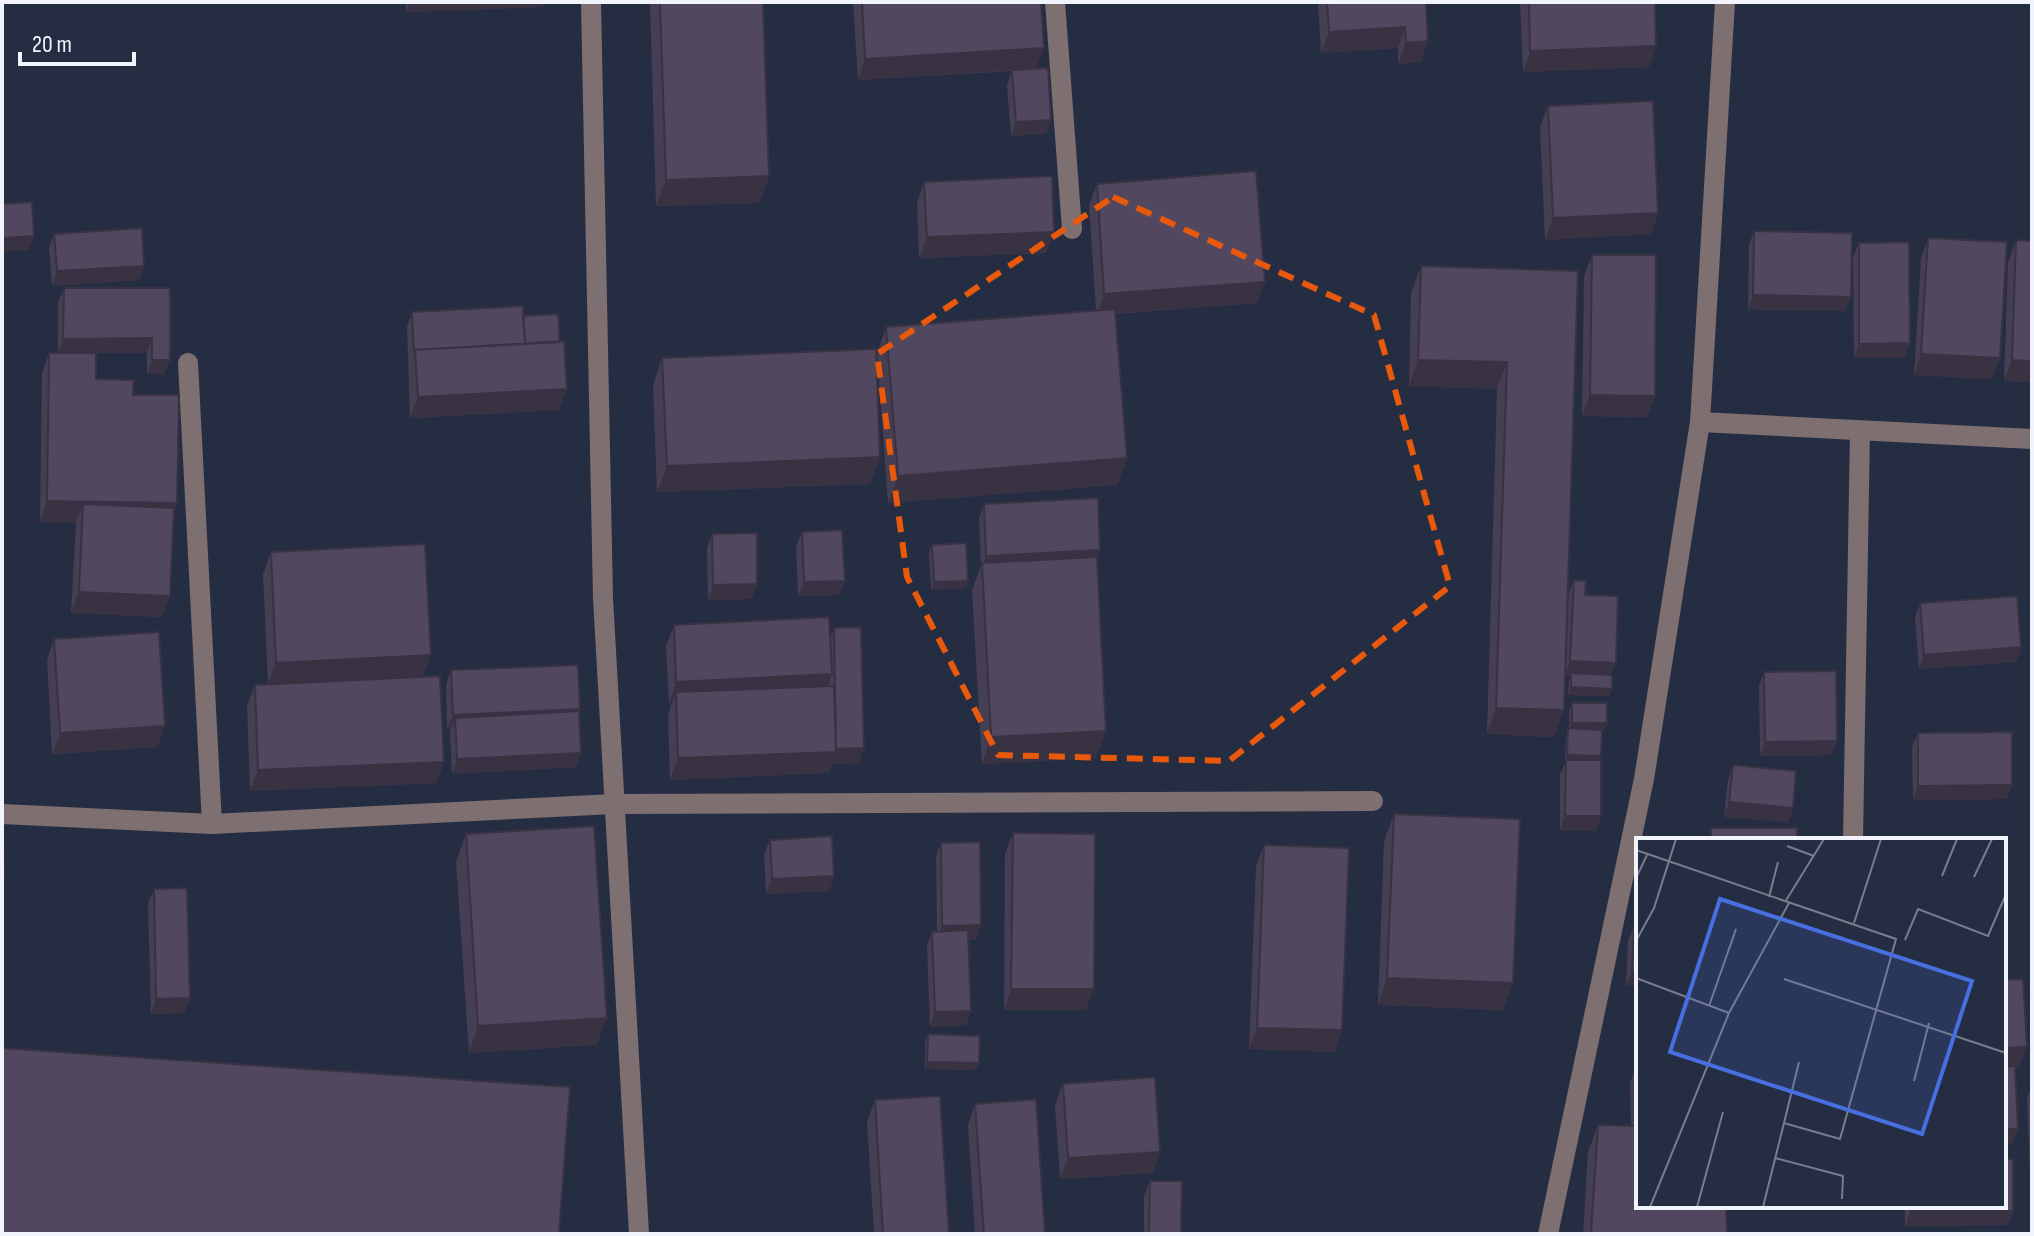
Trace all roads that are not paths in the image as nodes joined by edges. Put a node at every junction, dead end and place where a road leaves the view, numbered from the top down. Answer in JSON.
{"nodes":[{"id":1,"x":591,"y":2,"type":"edge"},
{"id":2,"x":1055,"y":2,"type":"edge"},
{"id":3,"x":1725,"y":2,"type":"edge"},
{"id":4,"x":1072,"y":229,"type":"dead end"},
{"id":5,"x":188,"y":363,"type":"dead end"},
{"id":6,"x":1700,"y":422,"type":"junction"},
{"id":7,"x":1860,"y":431,"type":"junction"},
{"id":8,"x":2032,"y":439,"type":"edge"},
{"id":9,"x":1373,"y":801,"type":"dead end"},
{"id":10,"x":614,"y":804,"type":"junction"},
{"id":11,"x":2,"y":814,"type":"edge"},
{"id":12,"x":212,"y":824,"type":"junction"},
{"id":13,"x":1853,"y":838,"type":"edge"},
{"id":14,"x":639,"y":1234,"type":"edge"},
{"id":15,"x":1548,"y":1234,"type":"edge"}],
"edges":[{"from":1,"to":10,"type":"street"},
{"from":2,"to":4,"type":"street"},
{"from":3,"to":6,"type":"street"},
{"from":5,"to":12,"type":"street"},
{"from":6,"to":7,"type":"street"},
{"from":6,"to":15,"type":"street"},
{"from":7,"to":8,"type":"street"},
{"from":7,"to":13,"type":"street"},
{"from":9,"to":10,"type":"street"},
{"from":10,"to":12,"type":"street"},
{"from":10,"to":14,"type":"street"},
{"from":11,"to":12,"type":"street"}]}
